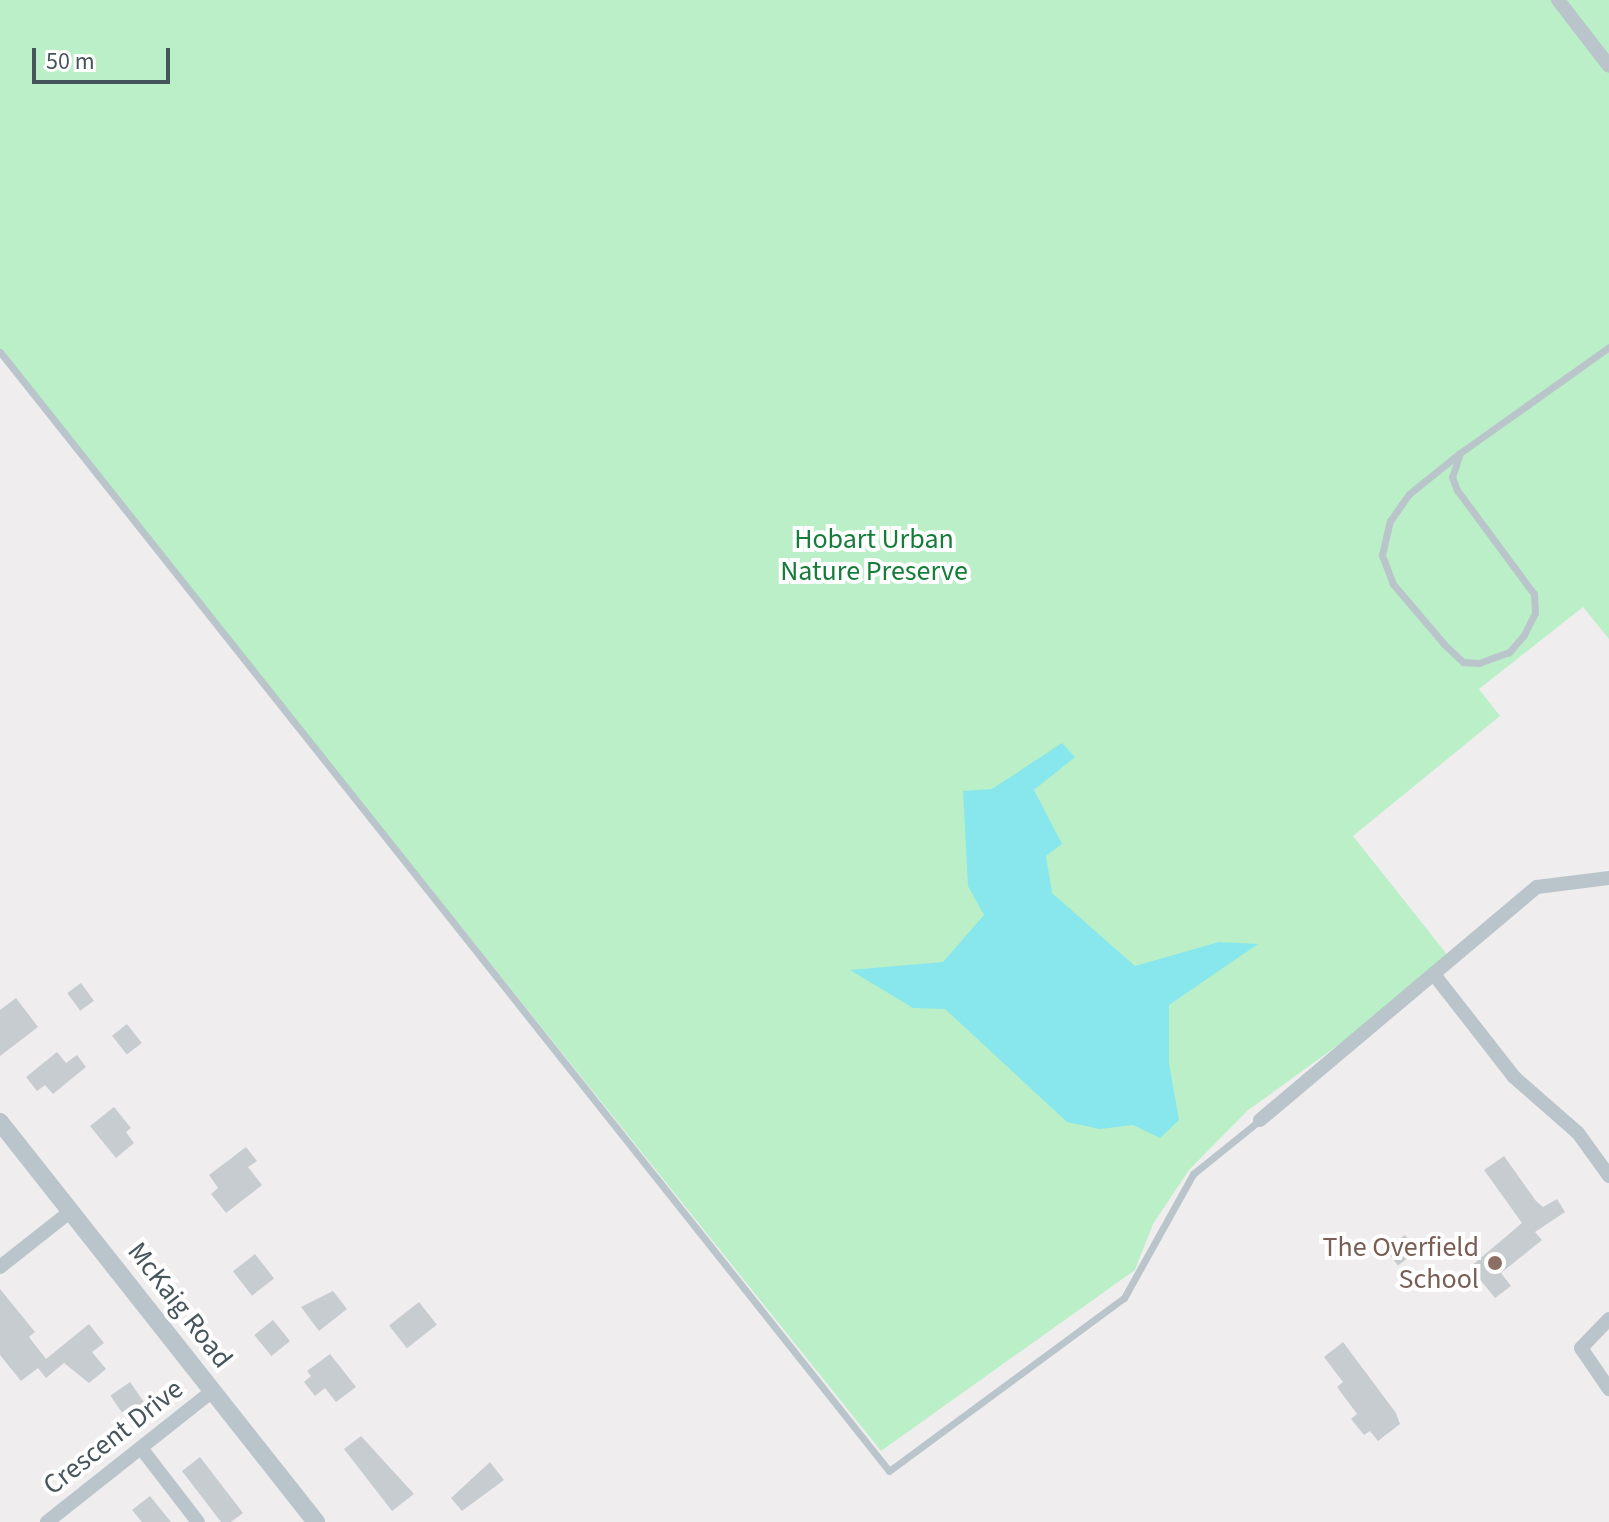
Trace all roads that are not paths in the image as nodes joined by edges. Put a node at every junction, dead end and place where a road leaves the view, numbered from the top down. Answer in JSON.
{"nodes":[{"id":1,"x":1558,"y":0,"type":"edge"},
{"id":2,"x":1609,"y":66,"type":"edge"},
{"id":3,"x":1609,"y":347,"type":"edge"},
{"id":4,"x":0,"y":352,"type":"edge"},
{"id":5,"x":1460,"y":453,"type":"junction"},
{"id":6,"x":1609,"y":878,"type":"edge"},
{"id":7,"x":1436,"y":977,"type":"junction"},
{"id":8,"x":1260,"y":1120,"type":"joint"},
{"id":9,"x":0,"y":1122,"type":"edge"},
{"id":10,"x":1609,"y":1176,"type":"edge"},
{"id":11,"x":71,"y":1211,"type":"junction"},
{"id":12,"x":0,"y":1267,"type":"edge"},
{"id":13,"x":1609,"y":1319,"type":"edge"},
{"id":14,"x":1609,"y":1389,"type":"edge"},
{"id":15,"x":211,"y":1392,"type":"junction"},
{"id":16,"x":141,"y":1448,"type":"junction"},
{"id":17,"x":47,"y":1522,"type":"edge"},
{"id":18,"x":198,"y":1522,"type":"edge"},
{"id":19,"x":316,"y":1522,"type":"edge"}],
"edges":[{"from":1,"to":2,"type":"street"},
{"from":3,"to":5,"type":"lane"},
{"from":4,"to":8,"type":"lane"},
{"from":5,"to":5,"type":"lane"},
{"from":6,"to":7,"type":"street"},
{"from":7,"to":8,"type":"street"},
{"from":7,"to":10,"type":"street"},
{"from":9,"to":11,"type":"street","name":"McKaig Road"},
{"from":11,"to":12,"type":"street"},
{"from":11,"to":15,"type":"street","name":"McKaig Road"},
{"from":13,"to":14,"type":"street"},
{"from":15,"to":16,"type":"street","name":"Crescent Drive"},
{"from":15,"to":19,"type":"street","name":"McKaig Road"},
{"from":16,"to":17,"type":"street","name":"Crescent Drive"},
{"from":16,"to":18,"type":"street"}]}
